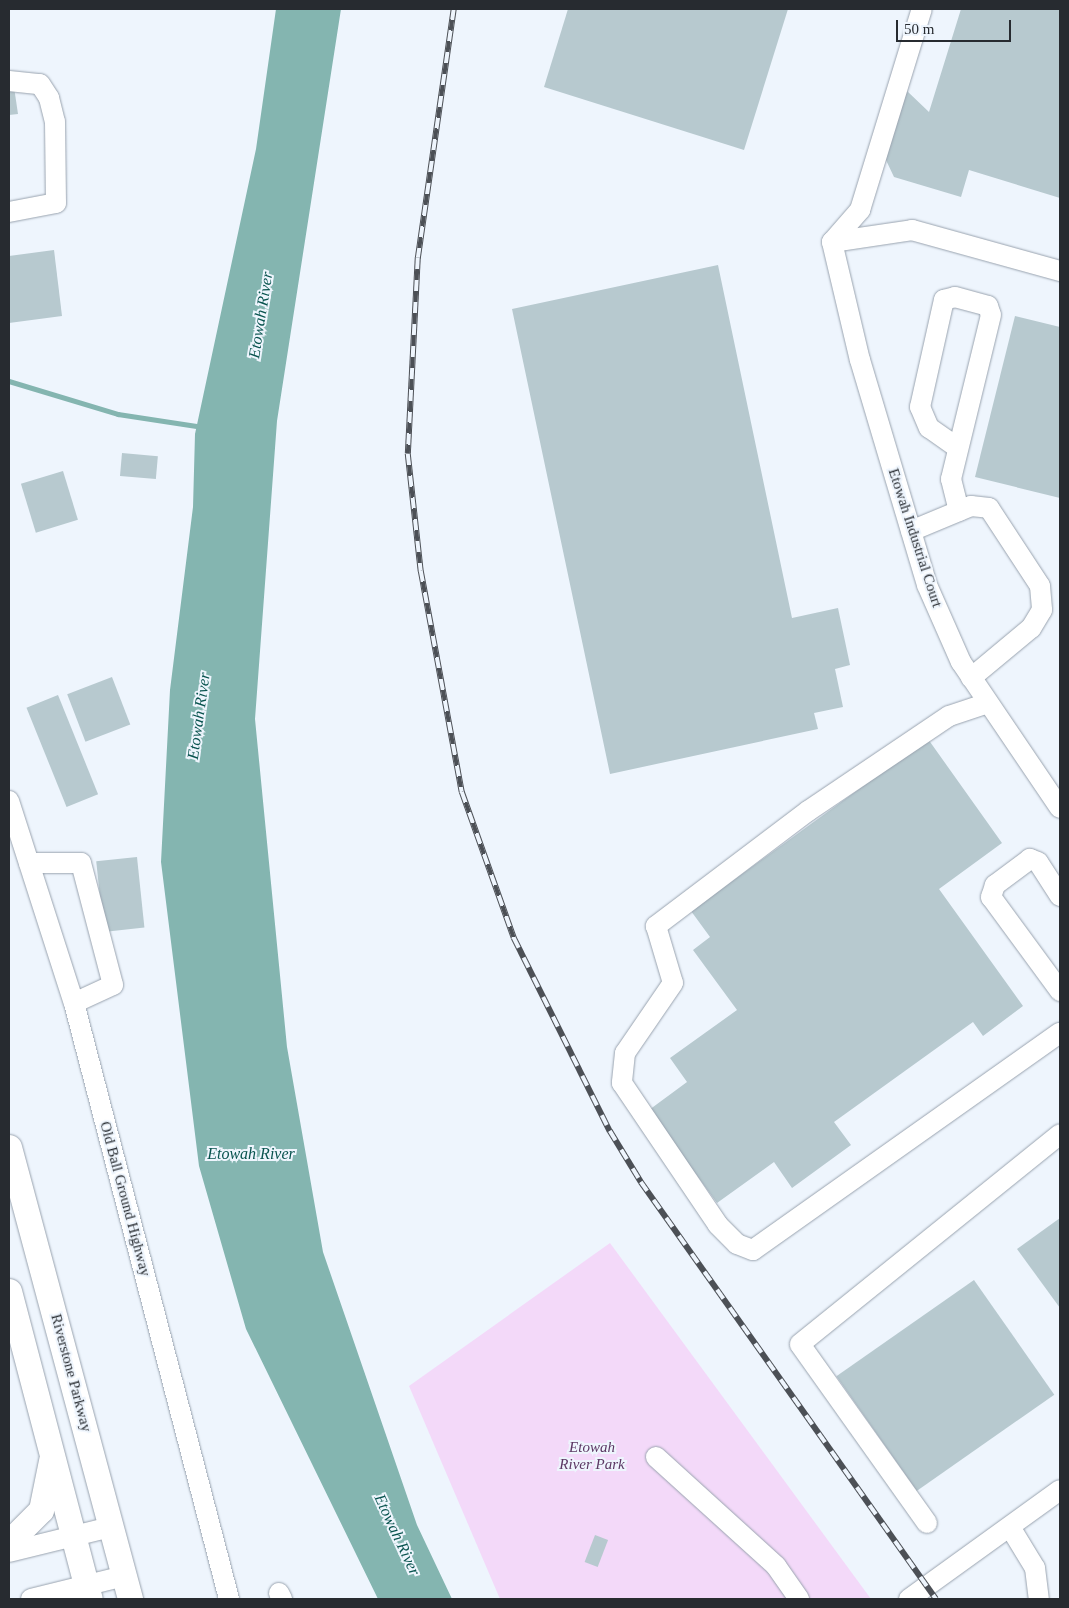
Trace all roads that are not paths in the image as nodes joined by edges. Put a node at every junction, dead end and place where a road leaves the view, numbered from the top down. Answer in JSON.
{"nodes":[{"id":1,"x":922,"y":9,"type":"edge"},
{"id":2,"x":9,"y":81,"type":"edge"},
{"id":3,"x":9,"y":212,"type":"edge"},
{"id":4,"x":832,"y":242,"type":"junction"},
{"id":5,"x":1060,"y":271,"type":"edge"},
{"id":6,"x":958,"y":448,"type":"junction"},
{"id":7,"x":959,"y":511,"type":"junction"},
{"id":8,"x":911,"y":532,"type":"junction"},
{"id":9,"x":971,"y":678,"type":"junction"},
{"id":10,"x":988,"y":703,"type":"junction"},
{"id":11,"x":9,"y":801,"type":"edge"},
{"id":12,"x":1060,"y":808,"type":"edge"},
{"id":13,"x":29,"y":863,"type":"junction"},
{"id":14,"x":1060,"y":896,"type":"edge"},
{"id":15,"x":1060,"y":991,"type":"edge"},
{"id":16,"x":74,"y":1003,"type":"junction"},
{"id":17,"x":1060,"y":1033,"type":"edge"},
{"id":18,"x":1060,"y":1134,"type":"edge"},
{"id":19,"x":9,"y":1147,"type":"edge"},
{"id":20,"x":9,"y":1291,"type":"edge"},
{"id":21,"x":17,"y":1354,"type":"edge"},
{"id":22,"x":52,"y":1453,"type":"junction"},
{"id":23,"x":656,"y":1457,"type":"dead end"},
{"id":24,"x":1059,"y":1492,"type":"edge"},
{"id":25,"x":927,"y":1523,"type":"dead end"},
{"id":26,"x":111,"y":1527,"type":"junction"},
{"id":27,"x":1010,"y":1527,"type":"junction"},
{"id":28,"x":75,"y":1537,"type":"junction"},
{"id":29,"x":9,"y":1542,"type":"edge"},
{"id":30,"x":9,"y":1552,"type":"edge"},
{"id":31,"x":127,"y":1588,"type":"edge"},
{"id":32,"x":89,"y":1592,"type":"edge"},
{"id":33,"x":31,"y":1599,"type":"edge"},
{"id":34,"x":229,"y":1599,"type":"edge"},
{"id":35,"x":799,"y":1599,"type":"edge"},
{"id":36,"x":909,"y":1599,"type":"edge"},
{"id":37,"x":1039,"y":1599,"type":"edge"}],
"edges":[{"from":1,"to":4,"type":"street"},
{"from":2,"to":3,"type":"street"},
{"from":4,"to":5,"type":"street"},
{"from":4,"to":8,"type":"street","name":"Etowah Industrial Court"},
{"from":6,"to":6,"type":"street"},
{"from":6,"to":7,"type":"street"},
{"from":7,"to":8,"type":"street"},
{"from":7,"to":9,"type":"street"},
{"from":8,"to":9,"type":"street","name":"Etowah Industrial Court"},
{"from":9,"to":10,"type":"street","name":"Etowah Industrial Court"},
{"from":10,"to":12,"type":"street","name":"Etowah Industrial Court"},
{"from":10,"to":17,"type":"street"},
{"from":11,"to":13,"type":"street","name":"Old Ball Ground Highway"},
{"from":13,"to":16,"type":"street","name":"Old Ball Ground Highway"},
{"from":13,"to":16,"type":"street"},
{"from":14,"to":15,"type":"street"},
{"from":16,"to":34,"type":"street","name":"Old Ball Ground Highway"},
{"from":18,"to":25,"type":"street"},
{"from":19,"to":26,"type":"main road","name":"Riverstone Parkway"},
{"from":20,"to":21,"type":"main road"},
{"from":21,"to":22,"type":"main road"},
{"from":22,"to":28,"type":"main road"},
{"from":22,"to":29,"type":"main road"},
{"from":23,"to":35,"type":"street"},
{"from":24,"to":27,"type":"street"},
{"from":26,"to":28,"type":"street"},
{"from":26,"to":31,"type":"main road","name":"Riverstone Parkway"},
{"from":27,"to":36,"type":"street"},
{"from":27,"to":37,"type":"street"},
{"from":28,"to":30,"type":"street"},
{"from":28,"to":32,"type":"main road"},
{"from":31,"to":32,"type":"street"},
{"from":32,"to":33,"type":"street"}]}
